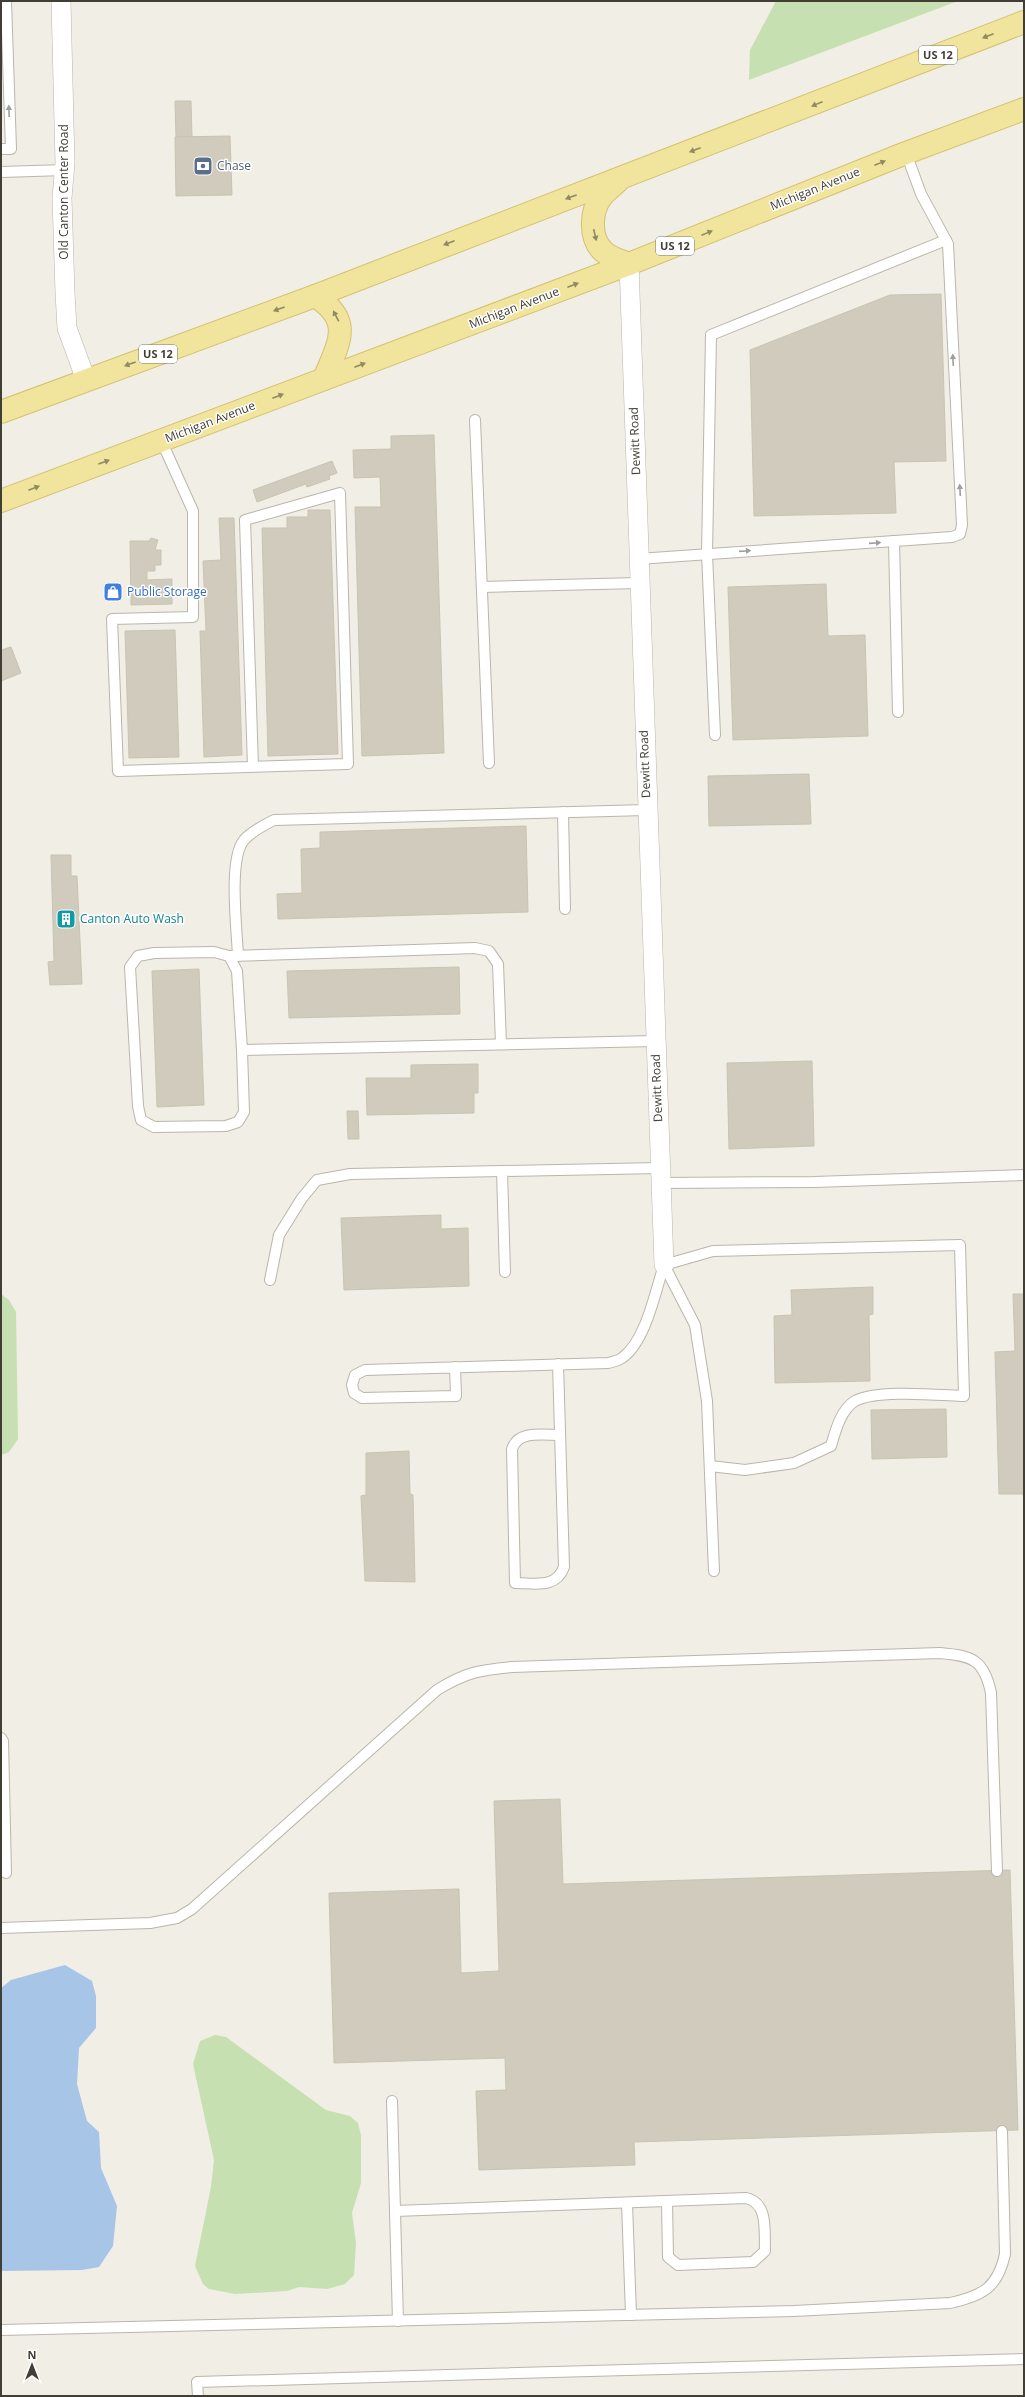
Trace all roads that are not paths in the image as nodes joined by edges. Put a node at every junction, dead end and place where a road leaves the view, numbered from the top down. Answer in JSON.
{"nodes":[{"id":1,"x":6,"y":1,"type":"edge"},
{"id":2,"x":61,"y":1,"type":"edge"},
{"id":3,"x":1024,"y":22,"type":"edge"},
{"id":4,"x":1024,"y":109,"type":"edge"},
{"id":5,"x":1,"y":150,"type":"edge"},
{"id":6,"x":906,"y":153,"type":"junction"},
{"id":7,"x":65,"y":170,"type":"junction"},
{"id":8,"x":1,"y":172,"type":"edge"},
{"id":9,"x":620,"y":179,"type":"junction"},
{"id":10,"x":946,"y":240,"type":"junction"},
{"id":11,"x":629,"y":264,"type":"junction"},
{"id":12,"x":315,"y":296,"type":"junction"},
{"id":13,"x":324,"y":379,"type":"junction"},
{"id":14,"x":86,"y":380,"type":"junction"},
{"id":15,"x":1,"y":412,"type":"edge"},
{"id":16,"x":475,"y":420,"type":"dead end"},
{"id":17,"x":161,"y":440,"type":"junction"},
{"id":18,"x":1,"y":501,"type":"edge"},
{"id":19,"x":894,"y":541,"type":"junction"},
{"id":20,"x":706,"y":554,"type":"junction"},
{"id":21,"x":638,"y":559,"type":"junction"},
{"id":22,"x":639,"y":583,"type":"junction"},
{"id":23,"x":482,"y":587,"type":"junction"},
{"id":24,"x":898,"y":712,"type":"dead end"},
{"id":25,"x":715,"y":735,"type":"dead end"},
{"id":26,"x":489,"y":763,"type":"dead end"},
{"id":27,"x":253,"y":767,"type":"junction"},
{"id":28,"x":646,"y":810,"type":"junction"},
{"id":29,"x":563,"y":812,"type":"junction"},
{"id":30,"x":565,"y":909,"type":"dead end"},
{"id":31,"x":233,"y":956,"type":"junction"},
{"id":32,"x":655,"y":1041,"type":"junction"},
{"id":33,"x":501,"y":1044,"type":"junction"},
{"id":34,"x":242,"y":1050,"type":"junction"},
{"id":35,"x":502,"y":1171,"type":"junction"},
{"id":36,"x":660,"y":1175,"type":"junction"},
{"id":37,"x":1024,"y":1175,"type":"edge"},
{"id":38,"x":664,"y":1265,"type":"junction"},
{"id":39,"x":505,"y":1272,"type":"dead end"},
{"id":40,"x":270,"y":1280,"type":"dead end"},
{"id":41,"x":558,"y":1364,"type":"junction"},
{"id":42,"x":455,"y":1367,"type":"junction"},
{"id":43,"x":560,"y":1435,"type":"junction"},
{"id":44,"x":710,"y":1466,"type":"junction"},
{"id":45,"x":714,"y":1571,"type":"dead end"},
{"id":46,"x":1,"y":1738,"type":"edge"},
{"id":47,"x":2,"y":1768,"type":"edge"},
{"id":48,"x":997,"y":1871,"type":"dead end"},
{"id":49,"x":6,"y":1873,"type":"dead end"},
{"id":50,"x":1,"y":1928,"type":"edge"},
{"id":51,"x":392,"y":2101,"type":"dead end"},
{"id":52,"x":1002,"y":2131,"type":"dead end"},
{"id":53,"x":668,"y":2201,"type":"junction"},
{"id":54,"x":627,"y":2202,"type":"junction"},
{"id":55,"x":395,"y":2212,"type":"junction"},
{"id":56,"x":631,"y":2315,"type":"junction"},
{"id":57,"x":398,"y":2321,"type":"junction"},
{"id":58,"x":1,"y":2330,"type":"edge"},
{"id":59,"x":1024,"y":2359,"type":"edge"},
{"id":60,"x":198,"y":2396,"type":"edge"}],
"edges":[{"from":5,"to":1,"type":"lane","one_way":true},
{"from":2,"to":7,"type":"street","name":"Old Canton Center Road"},
{"from":3,"to":9,"type":"main road","number":"US 12","one_way":true},
{"from":4,"to":6,"type":"main road","name":"Michigan Avenue","number":"US 12"},
{"from":6,"to":10,"type":"lane"},
{"from":11,"to":6,"type":"main road","name":"Michigan Avenue","number":"US 12","one_way":true},
{"from":7,"to":8,"type":"lane"},
{"from":7,"to":14,"type":"street","name":"Old Canton Center Road"},
{"from":9,"to":11,"type":"main road","one_way":true},
{"from":9,"to":12,"type":"main road","number":"US 12","one_way":true},
{"from":19,"to":10,"type":"lane","one_way":true},
{"from":10,"to":20,"type":"lane"},
{"from":13,"to":11,"type":"main road","name":"Michigan Avenue","number":"US 12","one_way":true},
{"from":11,"to":21,"type":"street","name":"Dewitt Road"},
{"from":13,"to":12,"type":"main road","one_way":true},
{"from":12,"to":14,"type":"main road","number":"US 12","one_way":true},
{"from":17,"to":13,"type":"main road","name":"Michigan Avenue","number":"US 12","one_way":true},
{"from":14,"to":15,"type":"main road","number":"US 12"},
{"from":16,"to":23,"type":"lane"},
{"from":18,"to":17,"type":"main road","name":"Michigan Avenue","number":"US 12","one_way":true},
{"from":17,"to":27,"type":"lane"},
{"from":20,"to":19,"type":"lane","one_way":true},
{"from":19,"to":24,"type":"lane"},
{"from":20,"to":21,"type":"lane"},
{"from":20,"to":25,"type":"lane"},
{"from":21,"to":22,"type":"street","name":"Dewitt Road"},
{"from":22,"to":23,"type":"lane"},
{"from":22,"to":28,"type":"street","name":"Dewitt Road"},
{"from":23,"to":26,"type":"lane"},
{"from":27,"to":27,"type":"lane"},
{"from":28,"to":29,"type":"lane"},
{"from":28,"to":32,"type":"street","name":"Dewitt Road"},
{"from":29,"to":30,"type":"lane"},
{"from":29,"to":31,"type":"lane"},
{"from":31,"to":33,"type":"lane"},
{"from":31,"to":34,"type":"lane"},
{"from":31,"to":34,"type":"lane"},
{"from":32,"to":33,"type":"lane"},
{"from":32,"to":36,"type":"street","name":"Dewitt Road"},
{"from":33,"to":34,"type":"lane"},
{"from":35,"to":36,"type":"lane"},
{"from":35,"to":39,"type":"lane"},
{"from":35,"to":40,"type":"lane"},
{"from":36,"to":37,"type":"lane"},
{"from":36,"to":38,"type":"street","name":"Dewitt Road"},
{"from":38,"to":41,"type":"lane"},
{"from":38,"to":44,"type":"lane"},
{"from":38,"to":44,"type":"lane"},
{"from":41,"to":42,"type":"lane"},
{"from":41,"to":43,"type":"lane"},
{"from":42,"to":42,"type":"lane"},
{"from":43,"to":43,"type":"lane"},
{"from":44,"to":45,"type":"lane"},
{"from":46,"to":47,"type":"lane"},
{"from":47,"to":49,"type":"lane"},
{"from":48,"to":50,"type":"lane"},
{"from":51,"to":55,"type":"lane"},
{"from":52,"to":56,"type":"lane"},
{"from":53,"to":53,"type":"lane"},
{"from":53,"to":54,"type":"lane"},
{"from":54,"to":55,"type":"lane"},
{"from":54,"to":56,"type":"lane"},
{"from":55,"to":57,"type":"lane"},
{"from":56,"to":57,"type":"lane"},
{"from":57,"to":58,"type":"lane"},
{"from":59,"to":60,"type":"lane"}]}
